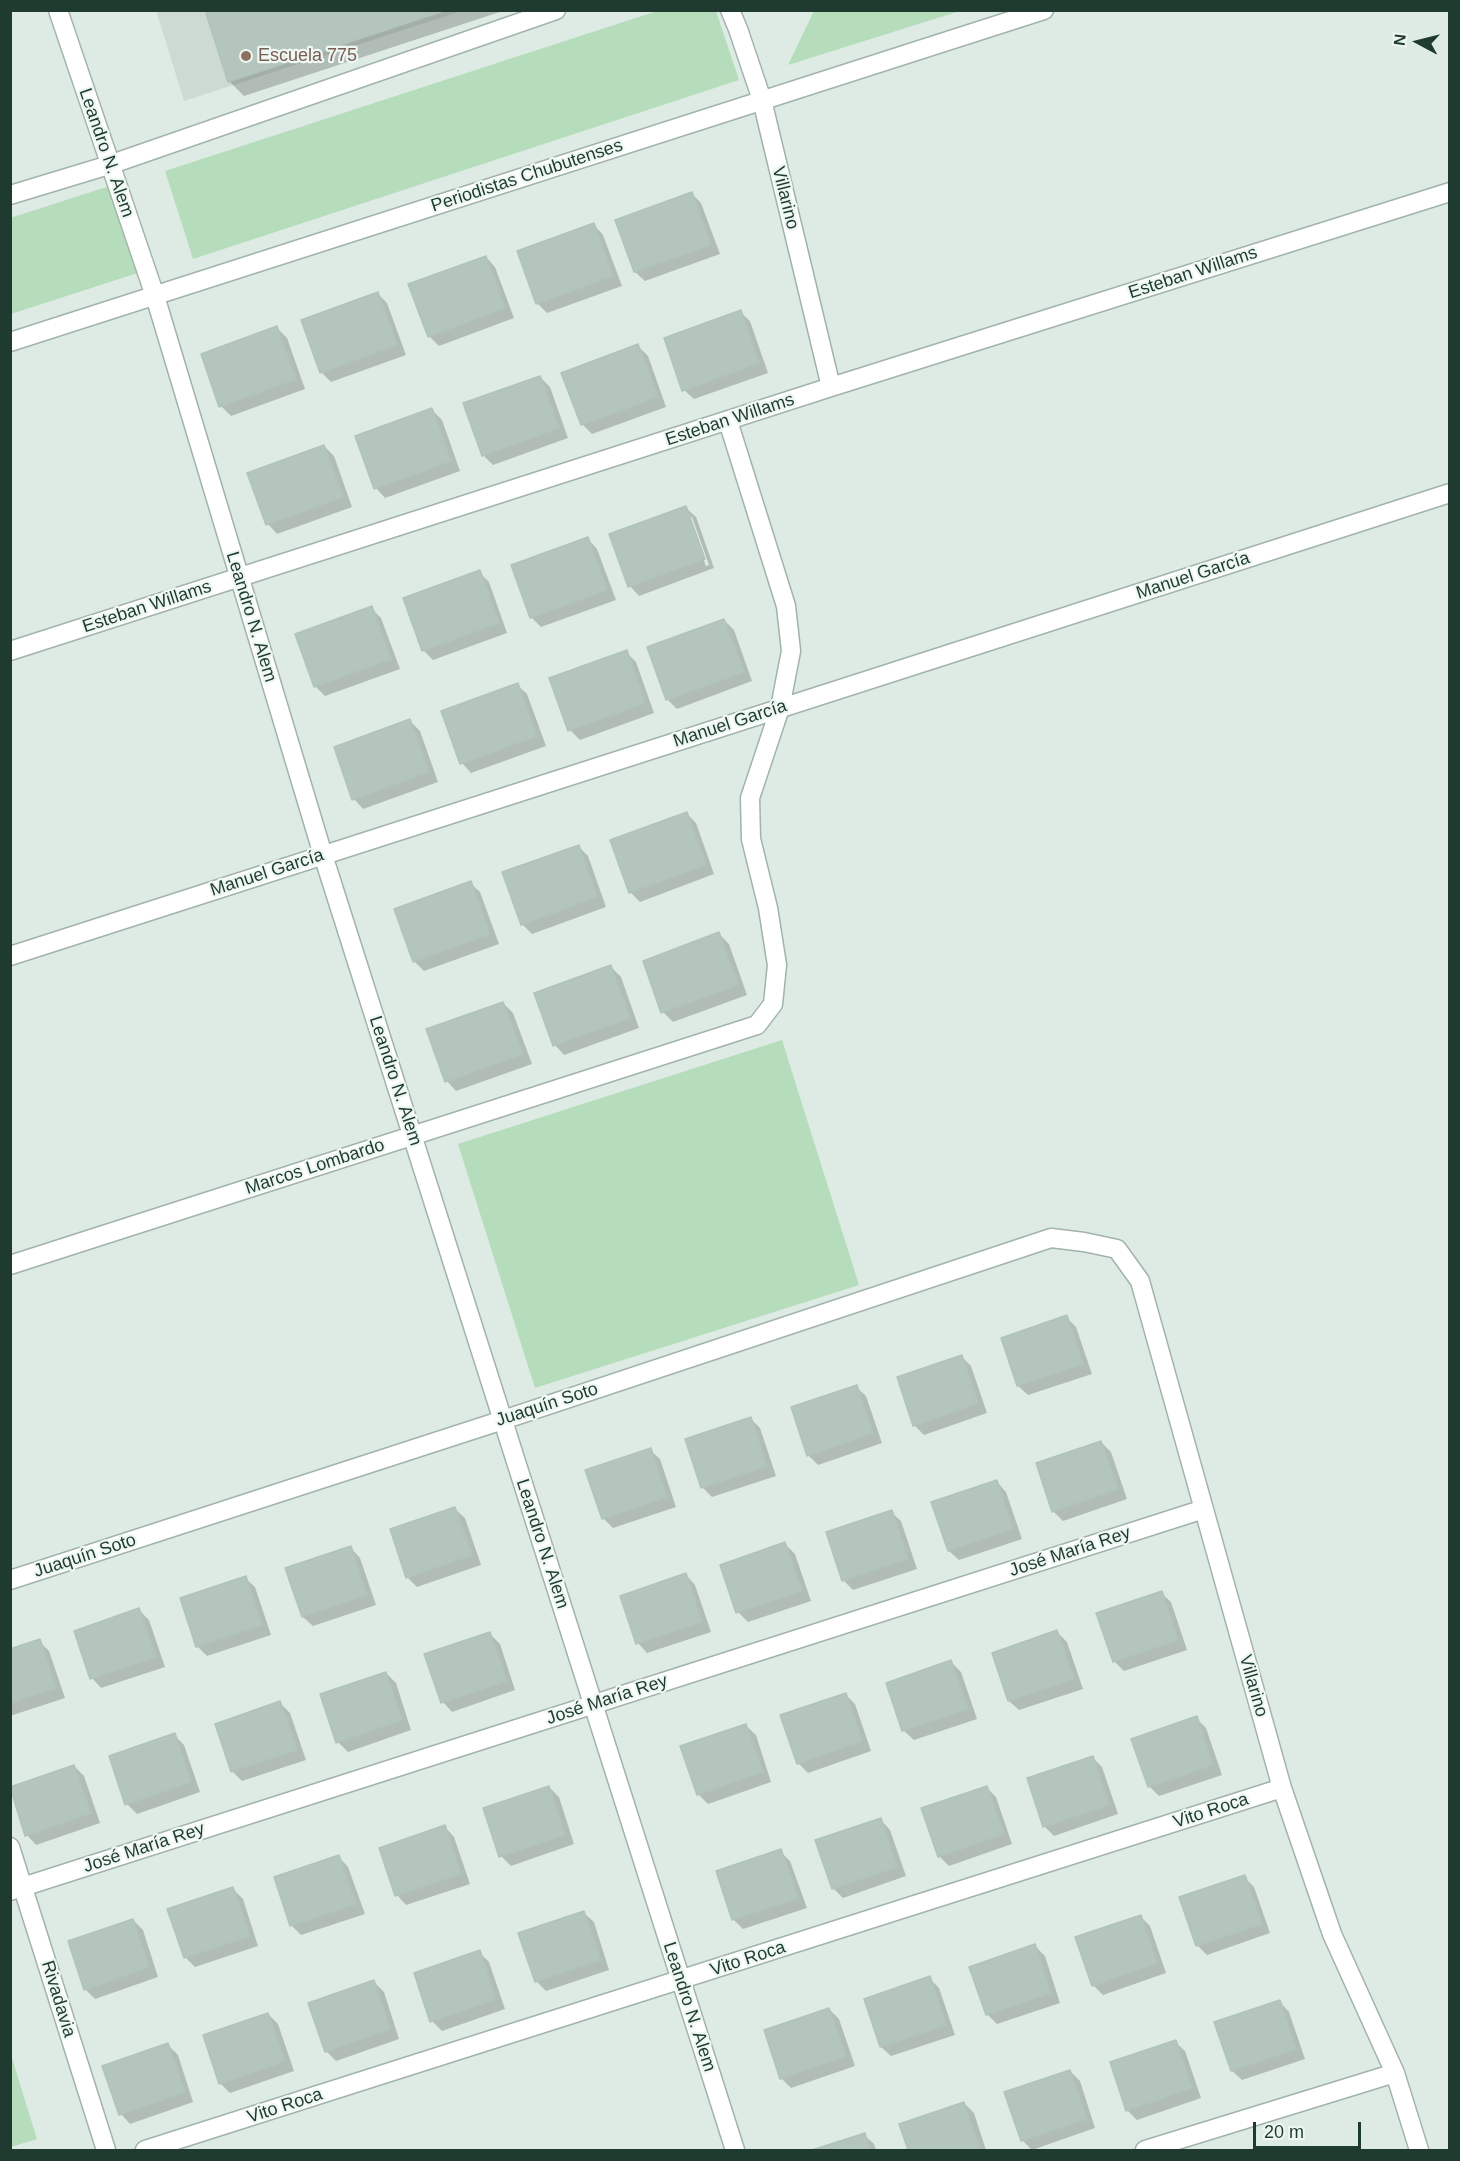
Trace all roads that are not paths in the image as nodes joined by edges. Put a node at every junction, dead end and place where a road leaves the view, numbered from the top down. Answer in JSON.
{"nodes":[{"id":1,"x":58,"y":10,"type":"edge"},
{"id":2,"x":556,"y":10,"type":"edge"},
{"id":3,"x":730,"y":10,"type":"edge"},
{"id":4,"x":1044,"y":10,"type":"edge"},
{"id":5,"x":762,"y":100,"type":"junction"},
{"id":6,"x":110,"y":165,"type":"junction"},
{"id":7,"x":1449,"y":192,"type":"edge"},
{"id":8,"x":10,"y":195,"type":"edge"},
{"id":9,"x":155,"y":296,"type":"junction"},
{"id":10,"x":10,"y":342,"type":"edge"},
{"id":11,"x":831,"y":387,"type":"junction"},
{"id":12,"x":728,"y":421,"type":"junction"},
{"id":13,"x":1449,"y":494,"type":"edge"},
{"id":14,"x":239,"y":578,"type":"junction"},
{"id":15,"x":10,"y":651,"type":"edge"},
{"id":16,"x":780,"y":708,"type":"junction"},
{"id":17,"x":323,"y":855,"type":"junction"},
{"id":18,"x":10,"y":956,"type":"edge"},
{"id":19,"x":413,"y":1136,"type":"junction"},
{"id":20,"x":1084,"y":1242,"type":"joint"},
{"id":21,"x":10,"y":1265,"type":"edge"},
{"id":22,"x":503,"y":1420,"type":"junction"},
{"id":23,"x":1204,"y":1509,"type":"junction"},
{"id":24,"x":10,"y":1580,"type":"edge"},
{"id":25,"x":593,"y":1705,"type":"junction"},
{"id":26,"x":1282,"y":1788,"type":"junction"},
{"id":27,"x":10,"y":1847,"type":"edge"},
{"id":28,"x":17,"y":1889,"type":"edge"},
{"id":29,"x":681,"y":1980,"type":"junction"},
{"id":30,"x":1395,"y":2073,"type":"junction"},
{"id":31,"x":106,"y":2151,"type":"edge"},
{"id":32,"x":145,"y":2151,"type":"edge"},
{"id":33,"x":735,"y":2151,"type":"edge"},
{"id":34,"x":1145,"y":2151,"type":"edge"},
{"id":35,"x":1419,"y":2151,"type":"edge"}],
"edges":[{"from":1,"to":6,"type":"street","name":"Leandro N. Alem"},
{"from":2,"to":6,"type":"street"},
{"from":3,"to":5,"type":"street","name":"Villarino"},
{"from":4,"to":5,"type":"street","name":"Periodistas Chubutenses"},
{"from":5,"to":9,"type":"street","name":"Periodistas Chubutenses"},
{"from":5,"to":11,"type":"street","name":"Villarino"},
{"from":6,"to":8,"type":"street"},
{"from":6,"to":9,"type":"street","name":"Leandro N. Alem"},
{"from":7,"to":11,"type":"street","name":"Esteban Willams"},
{"from":9,"to":10,"type":"street","name":"Periodistas Chubutenses"},
{"from":9,"to":14,"type":"street","name":"Leandro N. Alem"},
{"from":11,"to":12,"type":"street","name":"Esteban Willams"},
{"from":12,"to":14,"type":"street","name":"Esteban Willams"},
{"from":12,"to":16,"type":"street"},
{"from":13,"to":16,"type":"street","name":"Manuel García"},
{"from":14,"to":15,"type":"street","name":"Esteban Willams"},
{"from":14,"to":17,"type":"street","name":"Leandro N. Alem"},
{"from":16,"to":17,"type":"street","name":"Manuel García"},
{"from":16,"to":19,"type":"street","name":"Marcos Lombardo"},
{"from":17,"to":18,"type":"street","name":"Manuel García"},
{"from":17,"to":19,"type":"street","name":"Leandro N. Alem"},
{"from":19,"to":21,"type":"street","name":"Marcos Lombardo"},
{"from":19,"to":22,"type":"street","name":"Leandro N. Alem"},
{"from":20,"to":22,"type":"street","name":"Juaquín Soto"},
{"from":20,"to":23,"type":"street","name":"Villarino"},
{"from":22,"to":24,"type":"street","name":"Juaquín Soto"},
{"from":22,"to":25,"type":"street","name":"Leandro N. Alem"},
{"from":23,"to":25,"type":"street","name":"José María Rey"},
{"from":23,"to":26,"type":"street","name":"Villarino"},
{"from":25,"to":28,"type":"street","name":"José María Rey"},
{"from":25,"to":29,"type":"street","name":"Leandro N. Alem"},
{"from":26,"to":29,"type":"street","name":"Vito Roca"},
{"from":26,"to":30,"type":"street","name":"Villarino"},
{"from":27,"to":28,"type":"street","name":"Rivadavia"},
{"from":28,"to":31,"type":"street","name":"Rivadavia"},
{"from":29,"to":32,"type":"street","name":"Vito Roca"},
{"from":29,"to":33,"type":"street","name":"Leandro N. Alem"},
{"from":30,"to":34,"type":"street"},
{"from":30,"to":35,"type":"street","name":"Villarino"}]}
